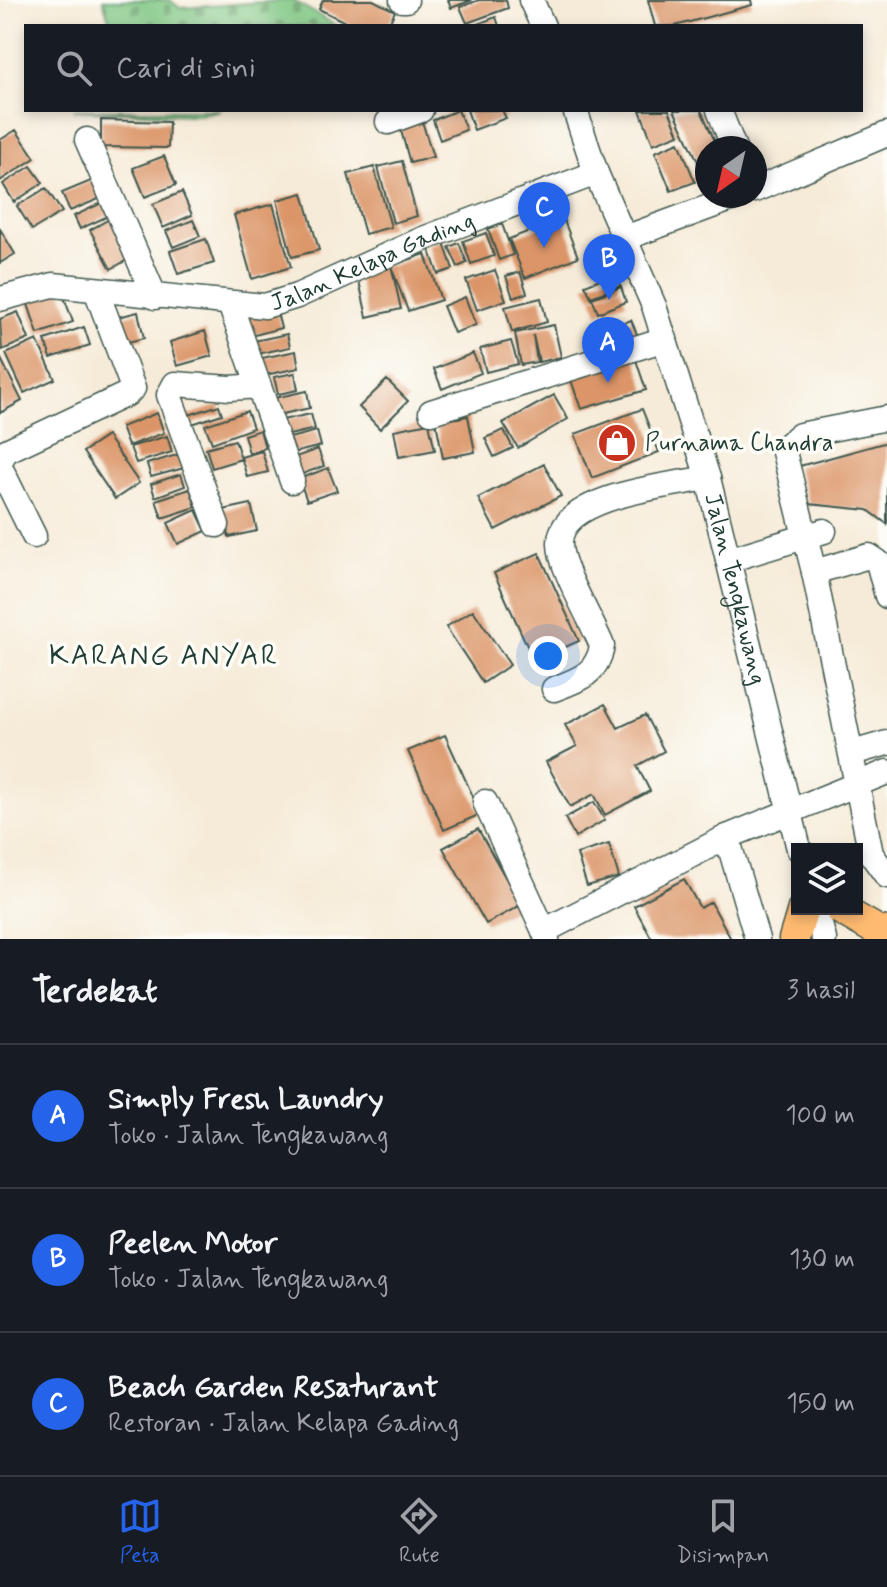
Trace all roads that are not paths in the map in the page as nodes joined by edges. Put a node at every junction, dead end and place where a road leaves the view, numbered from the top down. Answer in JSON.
{"nodes":[{"id":1,"x":531,"y":0,"type":"edge"},
{"id":2,"x":542,"y":24,"type":"edge"},
{"id":3,"x":416,"y":112,"type":"edge"},
{"id":4,"x":576,"y":112,"type":"edge"},
{"id":5,"x":720,"y":112,"type":"edge"},
{"id":6,"x":388,"y":122,"type":"dead end"},
{"id":7,"x":887,"y":134,"type":"edge"},
{"id":8,"x":729,"y":136,"type":"edge"},
{"id":9,"x":87,"y":140,"type":"dead end"},
{"id":10,"x":596,"y":173,"type":"junction"},
{"id":11,"x":767,"y":185,"type":"edge"},
{"id":12,"x":706,"y":208,"type":"edge"},
{"id":13,"x":625,"y":238,"type":"junction"},
{"id":14,"x":96,"y":290,"type":"junction"},
{"id":15,"x":155,"y":297,"type":"junction"},
{"id":16,"x":0,"y":299,"type":"edge"},
{"id":17,"x":230,"y":304,"type":"junction"},
{"id":18,"x":665,"y":339,"type":"junction"},
{"id":19,"x":259,"y":386,"type":"junction"},
{"id":20,"x":431,"y":412,"type":"dead end"},
{"id":21,"x":887,"y":418,"type":"edge"},
{"id":22,"x":0,"y":461,"type":"edge"},
{"id":23,"x":0,"y":467,"type":"edge"},
{"id":24,"x":708,"y":478,"type":"junction"},
{"id":25,"x":292,"y":481,"type":"dead end"},
{"id":26,"x":217,"y":525,"type":"dead end"},
{"id":27,"x":814,"y":534,"type":"junction"},
{"id":28,"x":34,"y":536,"type":"dead end"},
{"id":29,"x":728,"y":560,"type":"junction"},
{"id":30,"x":814,"y":572,"type":"junction"},
{"id":31,"x":887,"y":596,"type":"edge"},
{"id":32,"x":554,"y":689,"type":"dead end"},
{"id":33,"x":887,"y":743,"type":"edge"},
{"id":34,"x":852,"y":753,"type":"junction"},
{"id":35,"x":887,"y":772,"type":"edge"},
{"id":36,"x":858,"y":783,"type":"junction"},
{"id":37,"x":485,"y":802,"type":"dead end"},
{"id":38,"x":788,"y":811,"type":"junction"},
{"id":39,"x":727,"y":837,"type":"junction"},
{"id":40,"x":797,"y":843,"type":"edge"},
{"id":41,"x":887,"y":876,"type":"edge"},
{"id":42,"x":801,"y":915,"type":"edge"},
{"id":43,"x":818,"y":915,"type":"edge"},
{"id":44,"x":850,"y":915,"type":"edge"},
{"id":45,"x":887,"y":932,"type":"edge"},
{"id":46,"x":546,"y":935,"type":"edge"},
{"id":47,"x":757,"y":939,"type":"edge"},
{"id":48,"x":794,"y":939,"type":"edge"},
{"id":49,"x":824,"y":939,"type":"edge"}],
"edges":[{"from":1,"to":2,"type":"street"},
{"from":3,"to":6,"type":"street"},
{"from":4,"to":10,"type":"street","name":"Jalan Tengkawang"},
{"from":5,"to":8,"type":"street"},
{"from":7,"to":11,"type":"street"},
{"from":9,"to":15,"type":"street"},
{"from":10,"to":13,"type":"street","name":"Jalan Tengkawang"},
{"from":10,"to":17,"type":"street","name":"Jalan Kelapa Gading"},
{"from":12,"to":13,"type":"street"},
{"from":13,"to":18,"type":"street","name":"Jalan Tengkawang"},
{"from":14,"to":15,"type":"street","name":"Jalan Kelapa Gading"},
{"from":14,"to":16,"type":"street","name":"Jalan Kelapa Gading"},
{"from":14,"to":22,"type":"street"},
{"from":15,"to":17,"type":"street","name":"Jalan Kelapa Gading"},
{"from":17,"to":19,"type":"street"},
{"from":18,"to":20,"type":"street"},
{"from":18,"to":24,"type":"street","name":"Jalan Tengkawang"},
{"from":19,"to":25,"type":"street"},
{"from":19,"to":26,"type":"street"},
{"from":21,"to":27,"type":"street"},
{"from":23,"to":28,"type":"street"},
{"from":24,"to":29,"type":"street","name":"Jalan Tengkawang"},
{"from":24,"to":32,"type":"street"},
{"from":27,"to":29,"type":"street"},
{"from":27,"to":30,"type":"street"},
{"from":29,"to":38,"type":"street","name":"Jalan Tengkawang"},
{"from":30,"to":31,"type":"street"},
{"from":30,"to":34,"type":"street"},
{"from":33,"to":34,"type":"street"},
{"from":34,"to":36,"type":"street"},
{"from":35,"to":36,"type":"street"},
{"from":36,"to":38,"type":"street"},
{"from":36,"to":41,"type":"street"},
{"from":37,"to":46,"type":"street"},
{"from":38,"to":39,"type":"street"},
{"from":38,"to":40,"type":"street","name":"Jalan Tengkawang"},
{"from":39,"to":46,"type":"street"},
{"from":39,"to":47,"type":"street"},
{"from":42,"to":48,"type":"main road"},
{"from":43,"to":49,"type":"street"},
{"from":44,"to":45,"type":"main road"}]}
